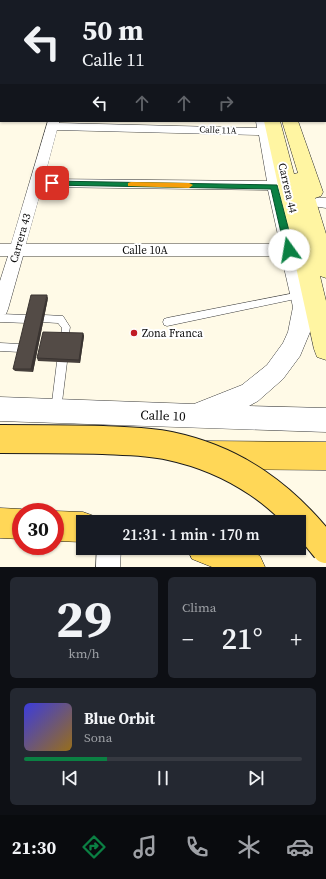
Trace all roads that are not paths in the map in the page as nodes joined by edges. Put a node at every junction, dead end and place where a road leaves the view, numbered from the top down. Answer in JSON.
{"nodes":[{"id":1,"x":54,"y":123,"type":"edge"},
{"id":2,"x":276,"y":124,"type":"edge"},
{"id":3,"x":36,"y":183,"type":"junction"},
{"id":4,"x":274,"y":186,"type":"junction"},
{"id":5,"x":322,"y":203,"type":"edge"},
{"id":6,"x":326,"y":233,"type":"edge"},
{"id":7,"x":0,"y":250,"type":"edge"},
{"id":8,"x":17,"y":250,"type":"junction"},
{"id":9,"x":289,"y":250,"type":"junction"},
{"id":10,"x":326,"y":270,"type":"edge"},
{"id":11,"x":300,"y":295,"type":"junction"},
{"id":12,"x":0,"y":309,"type":"edge"},
{"id":13,"x":0,"y":318,"type":"edge"},
{"id":14,"x":27,"y":319,"type":"edge"},
{"id":15,"x":44,"y":319,"type":"edge"},
{"id":16,"x":167,"y":322,"type":"dead end"},
{"id":17,"x":65,"y":336,"type":"edge"},
{"id":18,"x":0,"y":347,"type":"edge"},
{"id":19,"x":20,"y":348,"type":"edge"},
{"id":20,"x":326,"y":349,"type":"edge"},
{"id":21,"x":62,"y":362,"type":"edge"},
{"id":22,"x":0,"y":409,"type":"edge"},
{"id":23,"x":56,"y":410,"type":"junction"},
{"id":24,"x":182,"y":415,"type":"junction"},
{"id":25,"x":326,"y":420,"type":"edge"},
{"id":26,"x":0,"y":439,"type":"edge"},
{"id":27,"x":0,"y":453,"type":"edge"},
{"id":28,"x":326,"y":456,"type":"edge"},
{"id":29,"x":0,"y":523,"type":"edge"},
{"id":30,"x":12,"y":524,"type":"edge"},
{"id":31,"x":64,"y":526,"type":"edge"},
{"id":32,"x":76,"y":527,"type":"edge"},
{"id":33,"x":12,"y":530,"type":"edge"},
{"id":34,"x":0,"y":532,"type":"edge"},
{"id":35,"x":306,"y":532,"type":"edge"},
{"id":36,"x":326,"y":532,"type":"edge"},
{"id":37,"x":326,"y":549,"type":"edge"},
{"id":38,"x":109,"y":555,"type":"edge"},
{"id":39,"x":225,"y":555,"type":"edge"},
{"id":40,"x":108,"y":567,"type":"edge"},
{"id":41,"x":249,"y":567,"type":"edge"}],
"edges":[{"from":1,"to":2,"type":"street","name":"Calle 11A"},
{"from":1,"to":3,"type":"street","name":"Carrera 43"},
{"from":2,"to":4,"type":"street","name":"Carrera 44"},
{"from":2,"to":5,"type":"main road"},
{"from":2,"to":10,"type":"main road","name":"Carrera 44"},
{"from":2,"to":20,"type":"main road","name":"Carrera 44"},
{"from":3,"to":4,"type":"street"},
{"from":3,"to":8,"type":"street","name":"Carrera 43"},
{"from":4,"to":9,"type":"street","name":"Carrera 44"},
{"from":5,"to":6,"type":"main road"},
{"from":7,"to":8,"type":"street","name":"Calle 10A"},
{"from":8,"to":9,"type":"street","name":"Calle 10A"},
{"from":8,"to":12,"type":"street","name":"Carrera 43"},
{"from":9,"to":11,"type":"street"},
{"from":11,"to":16,"type":"lane"},
{"from":11,"to":24,"type":"street"},
{"from":13,"to":14,"type":"lane"},
{"from":15,"to":17,"type":"lane"},
{"from":18,"to":19,"type":"lane"},
{"from":21,"to":23,"type":"lane"},
{"from":22,"to":23,"type":"street","name":"Calle 10"},
{"from":23,"to":24,"type":"street","name":"Calle 10"},
{"from":24,"to":25,"type":"street","name":"Calle 10"},
{"from":26,"to":37,"type":"main road","bridge":true},
{"from":27,"to":28,"type":"main road"},
{"from":29,"to":30,"type":"main road"},
{"from":31,"to":32,"type":"main road"},
{"from":33,"to":34,"type":"street"},
{"from":35,"to":36,"type":"main road"},
{"from":38,"to":40,"type":"street"},
{"from":39,"to":41,"type":"main road"}]}
